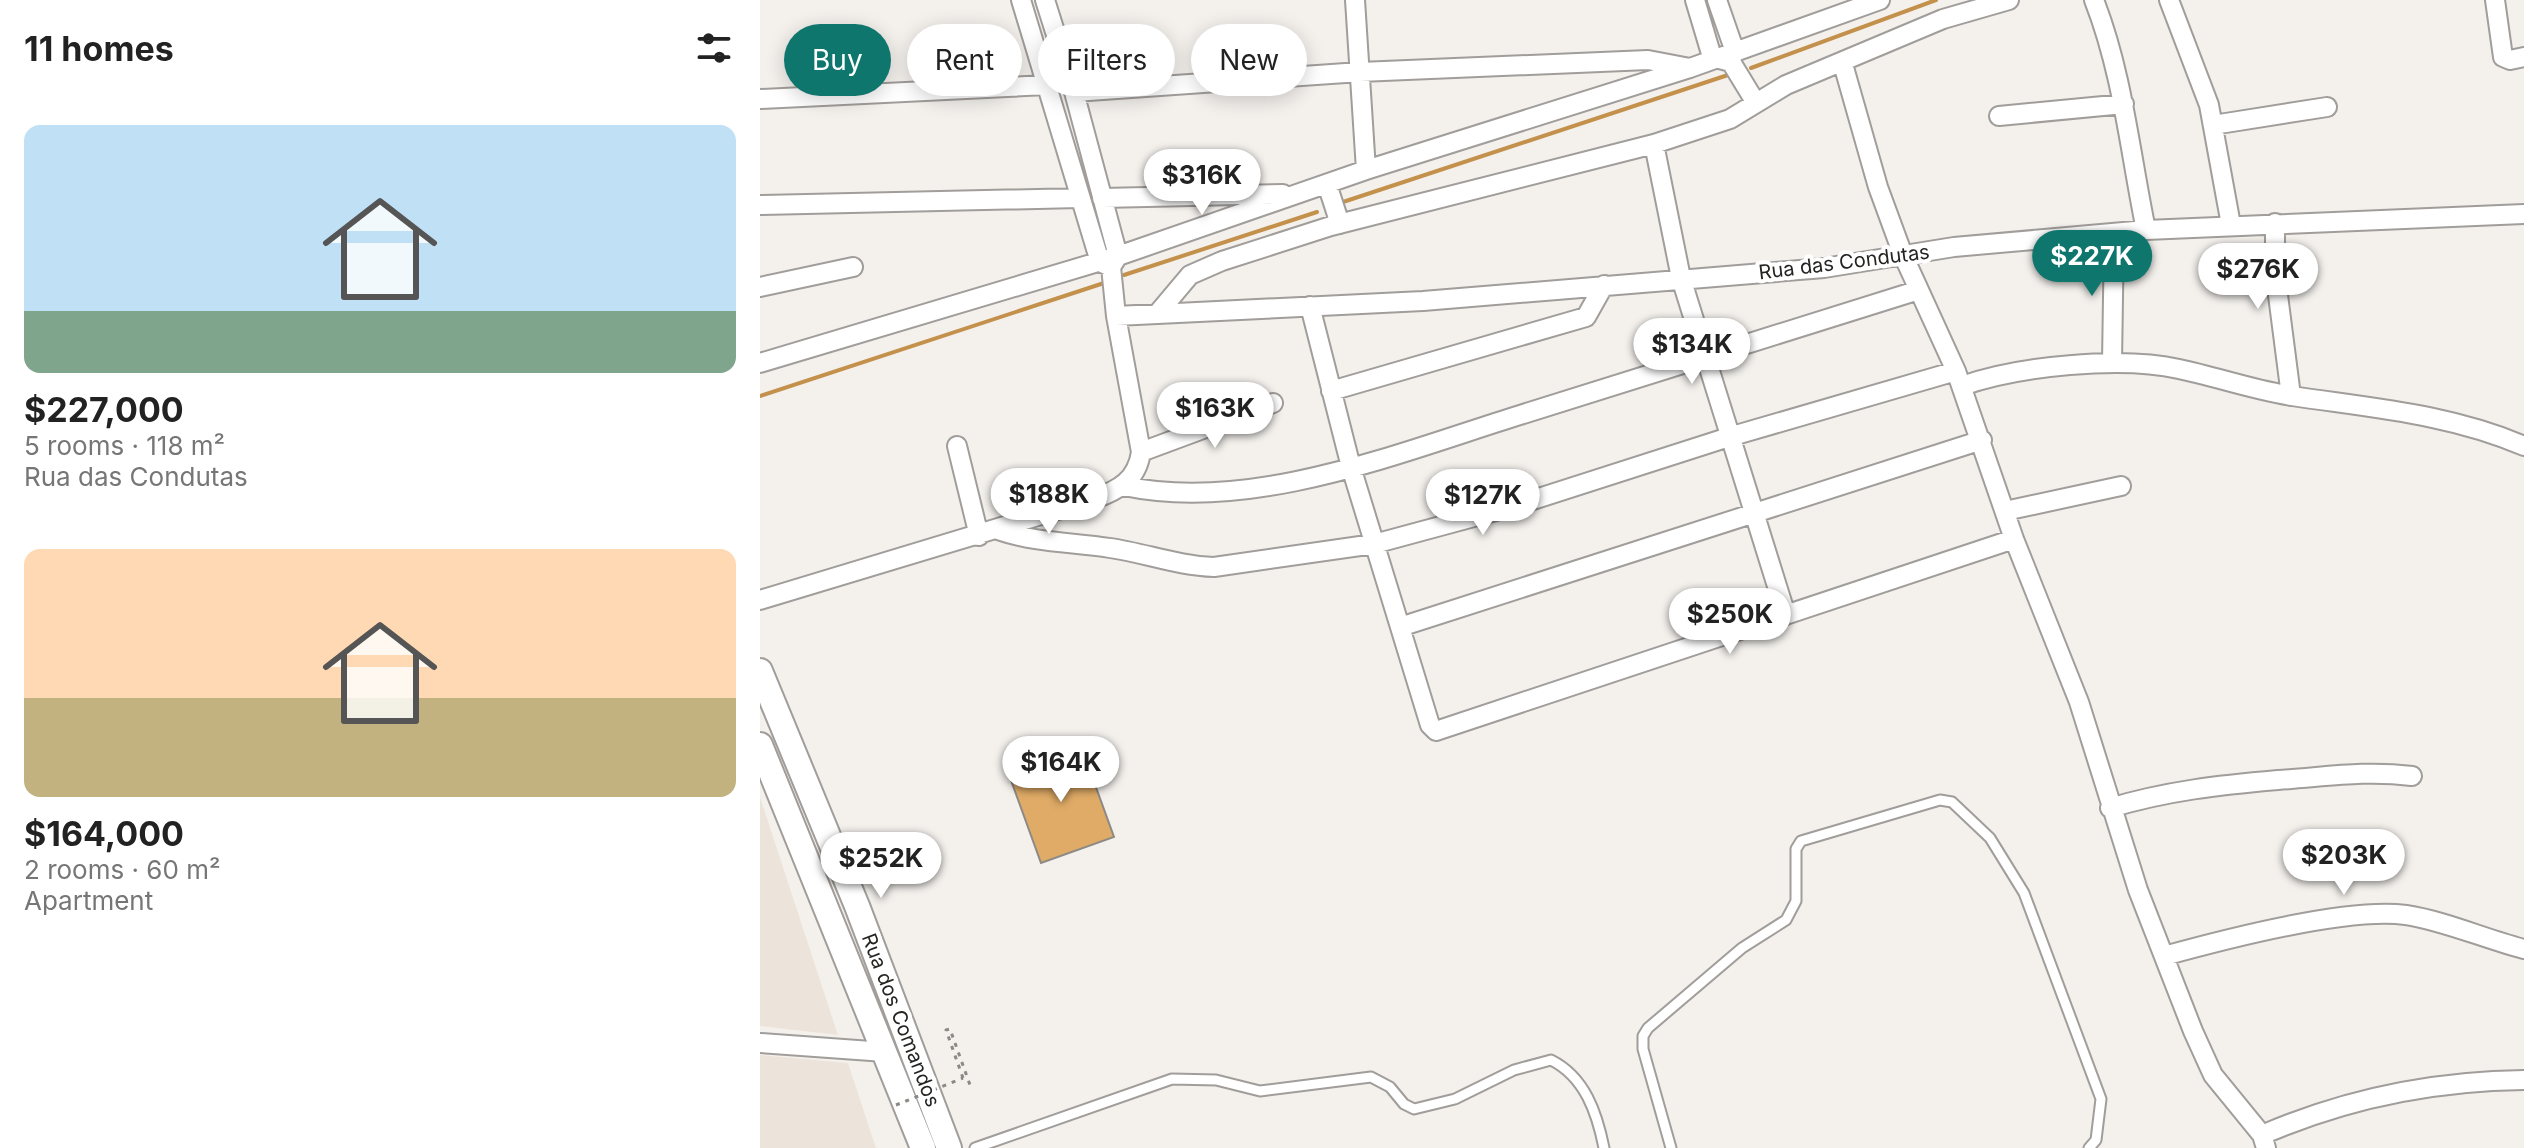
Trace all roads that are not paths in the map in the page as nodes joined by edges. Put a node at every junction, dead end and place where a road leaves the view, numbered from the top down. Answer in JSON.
{"nodes":[{"id":1,"x":1021,"y":0,"type":"edge"},
{"id":2,"x":1045,"y":0,"type":"edge"},
{"id":3,"x":1355,"y":0,"type":"edge"},
{"id":4,"x":1695,"y":0,"type":"edge"},
{"id":5,"x":1717,"y":0,"type":"edge"},
{"id":6,"x":1880,"y":0,"type":"edge"},
{"id":7,"x":2009,"y":0,"type":"edge"},
{"id":8,"x":2094,"y":0,"type":"edge"},
{"id":9,"x":2169,"y":0,"type":"edge"},
{"id":10,"x":2495,"y":0,"type":"edge"},
{"id":11,"x":1053,"y":24,"type":"edge"},
{"id":12,"x":1038,"y":56,"type":"edge"},
{"id":13,"x":2524,"y":57,"type":"edge"},
{"id":14,"x":1729,"y":62,"type":"junction"},
{"id":15,"x":1843,"y":64,"type":"junction"},
{"id":16,"x":1690,"y":68,"type":"junction"},
{"id":17,"x":1360,"y":72,"type":"junction"},
{"id":18,"x":1038,"y":85,"type":"edge"},
{"id":19,"x":1175,"y":85,"type":"edge"},
{"id":20,"x":1050,"y":96,"type":"edge"},
{"id":21,"x":1075,"y":96,"type":"edge"},
{"id":22,"x":760,"y":99,"type":"edge"},
{"id":23,"x":1756,"y":103,"type":"junction"},
{"id":24,"x":2124,"y":104,"type":"junction"},
{"id":25,"x":2327,"y":107,"type":"dead end"},
{"id":26,"x":1999,"y":116,"type":"dead end"},
{"id":27,"x":2213,"y":125,"type":"junction"},
{"id":28,"x":1654,"y":144,"type":"junction"},
{"id":29,"x":1366,"y":170,"type":"junction"},
{"id":30,"x":1327,"y":184,"type":"junction"},
{"id":31,"x":1301,"y":193,"type":"junction"},
{"id":32,"x":1080,"y":198,"type":"junction"},
{"id":33,"x":1102,"y":198,"type":"junction"},
{"id":34,"x":760,"y":205,"type":"edge"},
{"id":35,"x":2524,"y":214,"type":"edge"},
{"id":36,"x":2275,"y":223,"type":"junction"},
{"id":37,"x":1340,"y":224,"type":"junction"},
{"id":38,"x":2231,"y":225,"type":"junction"},
{"id":39,"x":2146,"y":230,"type":"junction"},
{"id":40,"x":2114,"y":233,"type":"junction"},
{"id":41,"x":1903,"y":255,"type":"junction"},
{"id":42,"x":1110,"y":262,"type":"junction"},
{"id":43,"x":853,"y":267,"type":"dead end"},
{"id":44,"x":1681,"y":278,"type":"junction"},
{"id":45,"x":1604,"y":285,"type":"junction"},
{"id":46,"x":760,"y":287,"type":"edge"},
{"id":47,"x":1919,"y":290,"type":"junction"},
{"id":48,"x":1310,"y":306,"type":"junction"},
{"id":49,"x":1158,"y":313,"type":"junction"},
{"id":50,"x":1116,"y":316,"type":"junction"},
{"id":51,"x":1705,"y":356,"type":"junction"},
{"id":52,"x":760,"y":363,"type":"edge"},
{"id":53,"x":2112,"y":363,"type":"junction"},
{"id":54,"x":1959,"y":378,"type":"junction"},
{"id":55,"x":1331,"y":391,"type":"junction"},
{"id":56,"x":2291,"y":396,"type":"junction"},
{"id":57,"x":1273,"y":403,"type":"dead end"},
{"id":58,"x":1729,"y":437,"type":"junction"},
{"id":59,"x":1982,"y":440,"type":"junction"},
{"id":60,"x":957,"y":446,"type":"dead end"},
{"id":61,"x":2524,"y":446,"type":"edge"},
{"id":62,"x":1141,"y":452,"type":"junction"},
{"id":63,"x":1351,"y":467,"type":"junction"},
{"id":64,"x":1124,"y":486,"type":"junction"},
{"id":65,"x":2121,"y":486,"type":"dead end"},
{"id":66,"x":2005,"y":511,"type":"junction"},
{"id":67,"x":1753,"y":514,"type":"junction"},
{"id":68,"x":998,"y":530,"type":"junction"},
{"id":69,"x":979,"y":536,"type":"junction"},
{"id":70,"x":2014,"y":539,"type":"junction"},
{"id":71,"x":1374,"y":544,"type":"junction"},
{"id":72,"x":760,"y":600,"type":"edge"},
{"id":73,"x":1786,"y":615,"type":"junction"},
{"id":74,"x":1400,"y":627,"type":"junction"},
{"id":75,"x":760,"y":671,"type":"edge"},
{"id":76,"x":760,"y":745,"type":"edge"},
{"id":77,"x":2412,"y":776,"type":"dead end"},
{"id":78,"x":2110,"y":808,"type":"junction"},
{"id":79,"x":2524,"y":949,"type":"edge"},
{"id":80,"x":2164,"y":956,"type":"junction"},
{"id":81,"x":760,"y":1043,"type":"edge"},
{"id":82,"x":885,"y":1052,"type":"junction"},
{"id":83,"x":2524,"y":1080,"type":"edge"},
{"id":84,"x":2264,"y":1141,"type":"edge"},
{"id":85,"x":923,"y":1148,"type":"edge"},
{"id":86,"x":949,"y":1148,"type":"edge"},
{"id":87,"x":975,"y":1148,"type":"edge"},
{"id":88,"x":1604,"y":1148,"type":"edge"},
{"id":89,"x":1671,"y":1148,"type":"edge"},
{"id":90,"x":2089,"y":1148,"type":"edge"}],
"edges":[{"from":1,"to":12,"type":"street"},
{"from":2,"to":11,"type":"street"},
{"from":3,"to":17,"type":"street"},
{"from":4,"to":14,"type":"street"},
{"from":5,"to":14,"type":"street"},
{"from":6,"to":14,"type":"street"},
{"from":7,"to":15,"type":"street"},
{"from":8,"to":24,"type":"street"},
{"from":9,"to":27,"type":"street"},
{"from":10,"to":13,"type":"street"},
{"from":14,"to":16,"type":"street"},
{"from":14,"to":23,"type":"street"},
{"from":15,"to":23,"type":"street"},
{"from":15,"to":41,"type":"street"},
{"from":16,"to":17,"type":"street"},
{"from":16,"to":29,"type":"street"},
{"from":17,"to":19,"type":"street"},
{"from":17,"to":29,"type":"street"},
{"from":18,"to":22,"type":"street"},
{"from":20,"to":32,"type":"street"},
{"from":21,"to":33,"type":"street"},
{"from":23,"to":28,"type":"street"},
{"from":24,"to":26,"type":"street"},
{"from":24,"to":39,"type":"street"},
{"from":25,"to":27,"type":"street"},
{"from":27,"to":38,"type":"street"},
{"from":28,"to":37,"type":"street"},
{"from":28,"to":44,"type":"street"},
{"from":29,"to":30,"type":"street"},
{"from":30,"to":31,"type":"street"},
{"from":30,"to":37,"type":"street"},
{"from":31,"to":33,"type":"street"},
{"from":31,"to":42,"type":"street"},
{"from":32,"to":34,"type":"street"},
{"from":32,"to":42,"type":"street"},
{"from":33,"to":42,"type":"street"},
{"from":35,"to":36,"type":"street","name":"Rua das Condutas"},
{"from":36,"to":38,"type":"street","name":"Rua das Condutas"},
{"from":36,"to":56,"type":"street"},
{"from":37,"to":49,"type":"street"},
{"from":38,"to":39,"type":"street","name":"Rua das Condutas"},
{"from":39,"to":40,"type":"street","name":"Rua das Condutas"},
{"from":40,"to":41,"type":"street","name":"Rua das Condutas"},
{"from":40,"to":53,"type":"street"},
{"from":41,"to":44,"type":"street","name":"Rua das Condutas"},
{"from":41,"to":47,"type":"street"},
{"from":42,"to":50,"type":"street"},
{"from":42,"to":52,"type":"street"},
{"from":43,"to":46,"type":"street"},
{"from":44,"to":45,"type":"street","name":"Rua das Condutas"},
{"from":44,"to":51,"type":"street"},
{"from":45,"to":48,"type":"street","name":"Rua das Condutas"},
{"from":45,"to":55,"type":"street"},
{"from":47,"to":51,"type":"street"},
{"from":47,"to":54,"type":"street"},
{"from":48,"to":49,"type":"street","name":"Rua das Condutas"},
{"from":48,"to":55,"type":"street"},
{"from":49,"to":50,"type":"street","name":"Rua das Condutas"},
{"from":50,"to":62,"type":"street"},
{"from":51,"to":58,"type":"street"},
{"from":51,"to":63,"type":"street"},
{"from":53,"to":54,"type":"street"},
{"from":53,"to":56,"type":"street"},
{"from":54,"to":58,"type":"street"},
{"from":54,"to":59,"type":"street"},
{"from":55,"to":63,"type":"street"},
{"from":56,"to":61,"type":"street"},
{"from":57,"to":62,"type":"street"},
{"from":58,"to":67,"type":"street"},
{"from":58,"to":71,"type":"street"},
{"from":59,"to":66,"type":"street"},
{"from":59,"to":67,"type":"street"},
{"from":60,"to":69,"type":"street"},
{"from":62,"to":64,"type":"street"},
{"from":63,"to":64,"type":"street"},
{"from":63,"to":71,"type":"street"},
{"from":64,"to":68,"type":"street"},
{"from":65,"to":66,"type":"street"},
{"from":66,"to":70,"type":"street"},
{"from":67,"to":73,"type":"street"},
{"from":67,"to":74,"type":"street"},
{"from":68,"to":69,"type":"street"},
{"from":68,"to":71,"type":"street"},
{"from":69,"to":72,"type":"street"},
{"from":70,"to":73,"type":"street"},
{"from":70,"to":78,"type":"street"},
{"from":71,"to":74,"type":"street"},
{"from":73,"to":74,"type":"street"},
{"from":75,"to":86,"type":"main road","name":"Rua dos Comandos"},
{"from":76,"to":82,"type":"main road","name":"Rua dos Comandos"},
{"from":77,"to":78,"type":"street"},
{"from":78,"to":80,"type":"street"},
{"from":79,"to":80,"type":"street"},
{"from":80,"to":84,"type":"street"},
{"from":81,"to":82,"type":"street"},
{"from":82,"to":85,"type":"main road","name":"Rua dos Comandos"},
{"from":83,"to":84,"type":"street"},
{"from":87,"to":88,"type":"lane"},
{"from":89,"to":90,"type":"lane"}]}
